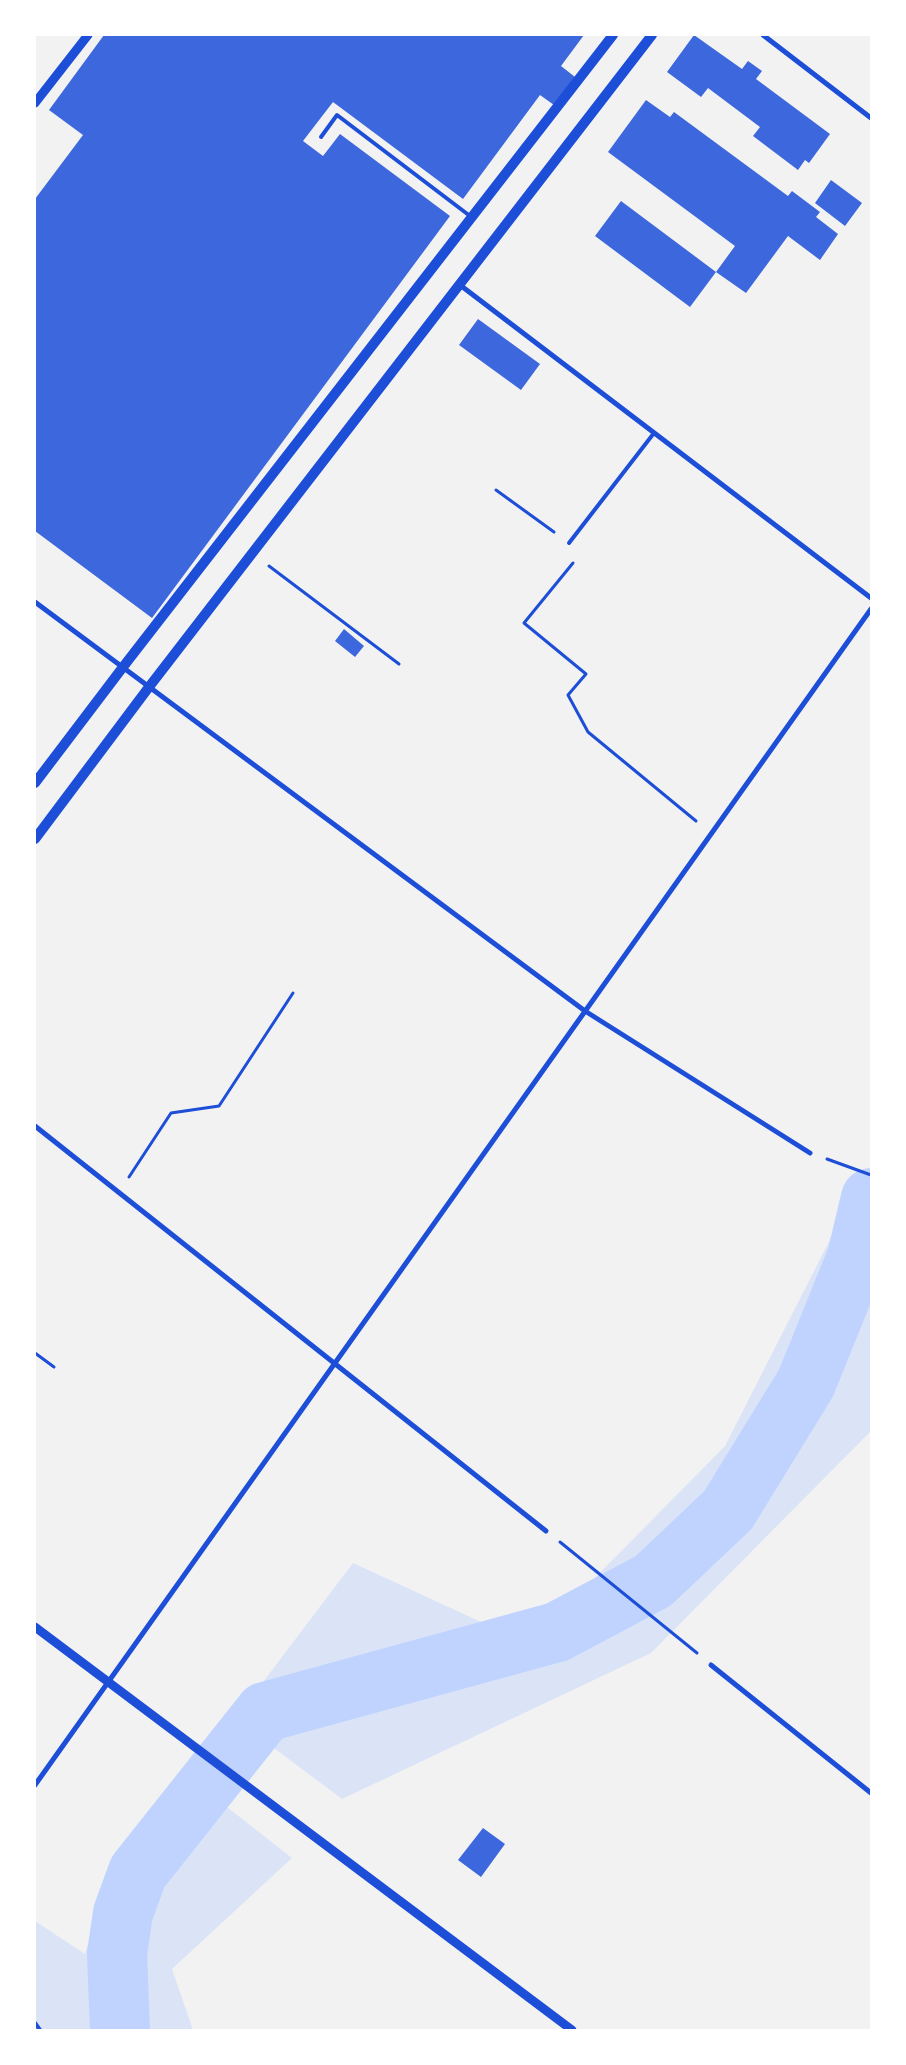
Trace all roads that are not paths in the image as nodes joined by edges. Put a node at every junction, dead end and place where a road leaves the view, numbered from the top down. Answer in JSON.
{"nodes":[{"id":1,"x":88,"y":35,"type":"edge"},
{"id":2,"x":613,"y":35,"type":"edge"},
{"id":3,"x":652,"y":35,"type":"edge"},
{"id":4,"x":763,"y":35,"type":"edge"},
{"id":5,"x":35,"y":103,"type":"edge"},
{"id":6,"x":871,"y":118,"type":"edge"},
{"id":7,"x":321,"y":137,"type":"dead end"},
{"id":8,"x":472,"y":218,"type":"junction"},
{"id":9,"x":460,"y":285,"type":"junction"},
{"id":10,"x":654,"y":433,"type":"junction"},
{"id":11,"x":569,"y":544,"type":"road end"},
{"id":12,"x":871,"y":598,"type":"edge"},
{"id":13,"x":35,"y":602,"type":"edge"},
{"id":14,"x":871,"y":609,"type":"edge"},
{"id":15,"x":123,"y":667,"type":"junction"},
{"id":16,"x":149,"y":687,"type":"junction"},
{"id":17,"x":35,"y":784,"type":"edge"},
{"id":18,"x":35,"y":839,"type":"edge"},
{"id":19,"x":585,"y":1011,"type":"junction"},
{"id":20,"x":35,"y":1126,"type":"edge"},
{"id":21,"x":810,"y":1153,"type":"dead end"},
{"id":22,"x":335,"y":1364,"type":"junction"},
{"id":23,"x":546,"y":1531,"type":"road end"},
{"id":24,"x":35,"y":1627,"type":"edge"},
{"id":25,"x":711,"y":1665,"type":"road end"},
{"id":26,"x":107,"y":1681,"type":"junction"},
{"id":27,"x":35,"y":1785,"type":"edge"},
{"id":28,"x":871,"y":1793,"type":"edge"},
{"id":29,"x":35,"y":2023,"type":"edge"},
{"id":30,"x":40,"y":2030,"type":"edge"},
{"id":31,"x":572,"y":2030,"type":"edge"}],
"edges":[{"from":1,"to":5,"type":"street"},
{"from":2,"to":8,"type":"main road"},
{"from":3,"to":9,"type":"main road"},
{"from":4,"to":6,"type":"street"},
{"from":7,"to":8,"type":"lane"},
{"from":8,"to":15,"type":"main road"},
{"from":9,"to":10,"type":"street"},
{"from":9,"to":16,"type":"main road"},
{"from":10,"to":11,"type":"lane"},
{"from":10,"to":12,"type":"street"},
{"from":13,"to":15,"type":"street"},
{"from":14,"to":19,"type":"street"},
{"from":15,"to":16,"type":"street"},
{"from":15,"to":17,"type":"main road"},
{"from":16,"to":18,"type":"main road"},
{"from":16,"to":19,"type":"street"},
{"from":19,"to":21,"type":"street"},
{"from":19,"to":22,"type":"street"},
{"from":20,"to":22,"type":"street"},
{"from":22,"to":23,"type":"street"},
{"from":22,"to":26,"type":"street"},
{"from":24,"to":26,"type":"street"},
{"from":25,"to":28,"type":"street"},
{"from":26,"to":27,"type":"street"},
{"from":26,"to":31,"type":"street"},
{"from":29,"to":30,"type":"lane"}]}
